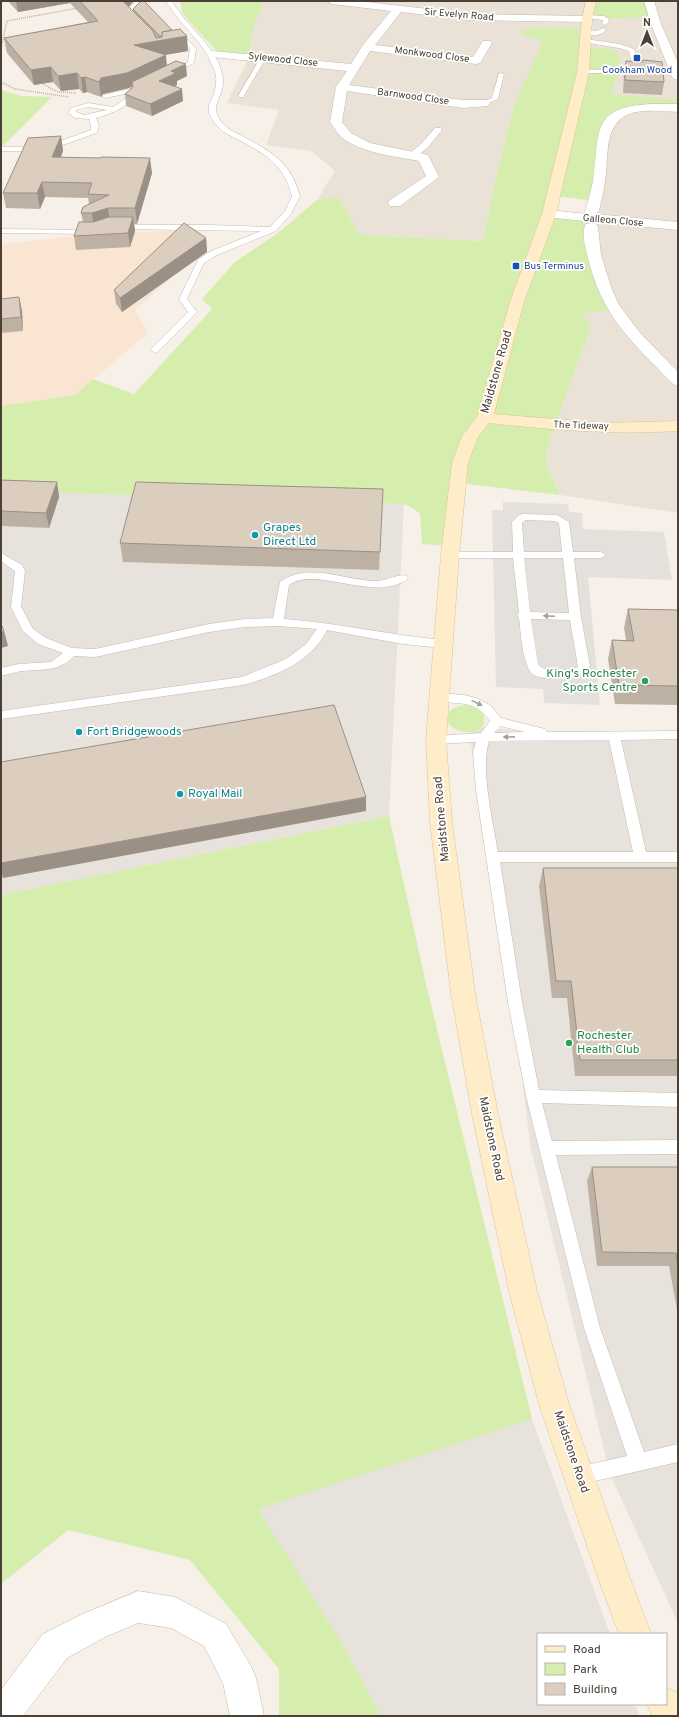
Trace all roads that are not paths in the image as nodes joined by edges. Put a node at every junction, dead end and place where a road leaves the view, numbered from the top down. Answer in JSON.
{"nodes":[{"id":1,"x":140,"y":1,"type":"edge"},
{"id":2,"x":169,"y":1,"type":"edge"},
{"id":3,"x":332,"y":1,"type":"edge"},
{"id":4,"x":591,"y":1,"type":"edge"},
{"id":5,"x":649,"y":1,"type":"edge"},
{"id":6,"x":398,"y":9,"type":"junction"},
{"id":7,"x":605,"y":23,"type":"dead end"},
{"id":8,"x":141,"y":26,"type":"edge"},
{"id":9,"x":587,"y":27,"type":"junction"},
{"id":10,"x":603,"y":30,"type":"dead end"},
{"id":11,"x":181,"y":39,"type":"edge"},
{"id":12,"x":487,"y":43,"type":"dead end"},
{"id":13,"x":367,"y":47,"type":"junction"},
{"id":14,"x":212,"y":54,"type":"junction"},
{"id":15,"x":263,"y":58,"type":"junction"},
{"id":16,"x":354,"y":68,"type":"junction"},
{"id":17,"x":583,"y":72,"type":"junction"},
{"id":18,"x":501,"y":74,"type":"dead end"},
{"id":19,"x":165,"y":76,"type":"edge"},
{"id":20,"x":678,"y":77,"type":"edge"},
{"id":21,"x":151,"y":82,"type":"edge"},
{"id":22,"x":342,"y":87,"type":"junction"},
{"id":23,"x":128,"y":92,"type":"junction"},
{"id":24,"x":105,"y":96,"type":"edge"},
{"id":25,"x":241,"y":96,"type":"dead end"},
{"id":26,"x":484,"y":103,"type":"joint"},
{"id":27,"x":678,"y":108,"type":"edge"},
{"id":28,"x":113,"y":109,"type":"junction"},
{"id":29,"x":92,"y":117,"type":"junction"},
{"id":30,"x":438,"y":130,"type":"dead end"},
{"id":31,"x":1,"y":149,"type":"edge"},
{"id":32,"x":412,"y":156,"type":"junction"},
{"id":33,"x":395,"y":203,"type":"dead end"},
{"id":34,"x":592,"y":212,"type":"dead end"},
{"id":35,"x":548,"y":214,"type":"junction"},
{"id":36,"x":678,"y":226,"type":"edge"},
{"id":37,"x":591,"y":227,"type":"dead end"},
{"id":38,"x":273,"y":229,"type":"junction"},
{"id":39,"x":1,"y":231,"type":"edge"},
{"id":40,"x":155,"y":350,"type":"dead end"},
{"id":41,"x":678,"y":381,"type":"edge"},
{"id":42,"x":485,"y":418,"type":"junction"},
{"id":43,"x":678,"y":426,"type":"edge"},
{"id":44,"x":450,"y":555,"type":"junction"},
{"id":45,"x":518,"y":555,"type":"junction"},
{"id":46,"x":601,"y":555,"type":"dead end"},
{"id":47,"x":1,"y":556,"type":"edge"},
{"id":48,"x":568,"y":556,"type":"junction"},
{"id":49,"x":403,"y":578,"type":"dead end"},
{"id":50,"x":523,"y":616,"type":"junction"},
{"id":51,"x":575,"y":617,"type":"junction"},
{"id":52,"x":278,"y":622,"type":"junction"},
{"id":53,"x":324,"y":626,"type":"junction"},
{"id":54,"x":443,"y":644,"type":"junction"},
{"id":55,"x":71,"y":652,"type":"junction"},
{"id":56,"x":1,"y":672,"type":"edge"},
{"id":57,"x":439,"y":697,"type":"junction"},
{"id":58,"x":1,"y":715,"type":"edge"},
{"id":59,"x":497,"y":721,"type":"junction"},
{"id":60,"x":614,"y":735,"type":"junction"},
{"id":61,"x":678,"y":735,"type":"edge"},
{"id":62,"x":562,"y":736,"type":"junction"},
{"id":63,"x":484,"y":737,"type":"junction"},
{"id":64,"x":436,"y":740,"type":"junction"},
{"id":65,"x":492,"y":857,"type":"junction"},
{"id":66,"x":641,"y":857,"type":"junction"},
{"id":67,"x":678,"y":857,"type":"edge"},
{"id":68,"x":533,"y":1096,"type":"junction"},
{"id":69,"x":678,"y":1100,"type":"edge"},
{"id":70,"x":678,"y":1147,"type":"edge"},
{"id":71,"x":547,"y":1148,"type":"junction"},
{"id":72,"x":678,"y":1453,"type":"edge"},
{"id":73,"x":638,"y":1461,"type":"junction"},
{"id":74,"x":578,"y":1476,"type":"junction"},
{"id":75,"x":635,"y":1633,"type":"edge"},
{"id":76,"x":664,"y":1705,"type":"edge"},
{"id":77,"x":9,"y":1707,"type":"edge"},
{"id":78,"x":247,"y":1716,"type":"edge"},
{"id":79,"x":670,"y":1716,"type":"edge"}],
"edges":[{"from":1,"to":8,"type":"lane"},
{"from":2,"to":14,"type":"lane"},
{"from":3,"to":6,"type":"street","name":"Sir Evelyn Road"},
{"from":4,"to":9,"type":"main road","name":"Maidstone Road"},
{"from":5,"to":20,"type":"street"},
{"from":6,"to":9,"type":"street","name":"Sir Evelyn Road"},
{"from":6,"to":13,"type":"street"},
{"from":7,"to":9,"type":"lane"},
{"from":9,"to":10,"type":"lane"},
{"from":9,"to":17,"type":"main road","name":"Maidstone Road"},
{"from":9,"to":17,"type":"lane"},
{"from":11,"to":19,"type":"lane"},
{"from":12,"to":13,"type":"street","name":"Monkwood Close"},
{"from":13,"to":16,"type":"street"},
{"from":14,"to":15,"type":"street","name":"Sylewood Close"},
{"from":14,"to":38,"type":"lane"},
{"from":15,"to":16,"type":"street","name":"Sylewood Close"},
{"from":15,"to":25,"type":"lane"},
{"from":16,"to":22,"type":"street"},
{"from":17,"to":35,"type":"main road","name":"Maidstone Road"},
{"from":18,"to":26,"type":"lane"},
{"from":21,"to":23,"type":"lane"},
{"from":22,"to":26,"type":"street","name":"Barnwood Close"},
{"from":22,"to":32,"type":"street"},
{"from":23,"to":24,"type":"lane"},
{"from":23,"to":28,"type":"lane"},
{"from":27,"to":34,"type":"street"},
{"from":28,"to":29,"type":"lane"},
{"from":28,"to":29,"type":"lane"},
{"from":29,"to":31,"type":"lane"},
{"from":30,"to":32,"type":"lane"},
{"from":32,"to":33,"type":"street"},
{"from":35,"to":36,"type":"street","name":"Galleon Close"},
{"from":35,"to":42,"type":"main road","name":"Maidstone Road"},
{"from":37,"to":41,"type":"street"},
{"from":38,"to":39,"type":"lane"},
{"from":38,"to":40,"type":"lane"},
{"from":42,"to":43,"type":"main road","name":"The Tideway"},
{"from":42,"to":44,"type":"main road","name":"Maidstone Road"},
{"from":44,"to":45,"type":"lane"},
{"from":44,"to":54,"type":"main road","name":"Maidstone Road"},
{"from":45,"to":48,"type":"lane"},
{"from":45,"to":48,"type":"lane"},
{"from":45,"to":50,"type":"lane"},
{"from":46,"to":48,"type":"lane"},
{"from":47,"to":55,"type":"lane"},
{"from":48,"to":51,"type":"lane"},
{"from":49,"to":52,"type":"lane"},
{"from":51,"to":50,"type":"lane","one_way":true},
{"from":50,"to":51,"type":"lane"},
{"from":52,"to":53,"type":"lane"},
{"from":52,"to":55,"type":"lane"},
{"from":53,"to":54,"type":"lane"},
{"from":53,"to":58,"type":"lane"},
{"from":54,"to":57,"type":"main road","name":"Maidstone Road"},
{"from":55,"to":56,"type":"lane"},
{"from":57,"to":59,"type":"lane","one_way":true},
{"from":57,"to":64,"type":"main road","name":"Maidstone Road"},
{"from":59,"to":62,"type":"lane"},
{"from":59,"to":63,"type":"lane"},
{"from":60,"to":61,"type":"lane"},
{"from":60,"to":62,"type":"lane"},
{"from":60,"to":66,"type":"lane"},
{"from":62,"to":63,"type":"lane","one_way":true},
{"from":63,"to":64,"type":"lane"},
{"from":63,"to":65,"type":"lane"},
{"from":64,"to":74,"type":"main road","name":"Maidstone Road"},
{"from":65,"to":66,"type":"lane"},
{"from":65,"to":68,"type":"lane"},
{"from":66,"to":67,"type":"lane"},
{"from":68,"to":69,"type":"lane"},
{"from":68,"to":71,"type":"lane"},
{"from":70,"to":71,"type":"lane"},
{"from":71,"to":73,"type":"lane"},
{"from":72,"to":73,"type":"lane"},
{"from":73,"to":74,"type":"lane"},
{"from":74,"to":75,"type":"main road","name":"Maidstone Road"},
{"from":76,"to":79,"type":"main road"},
{"from":77,"to":78,"type":"street"}]}
